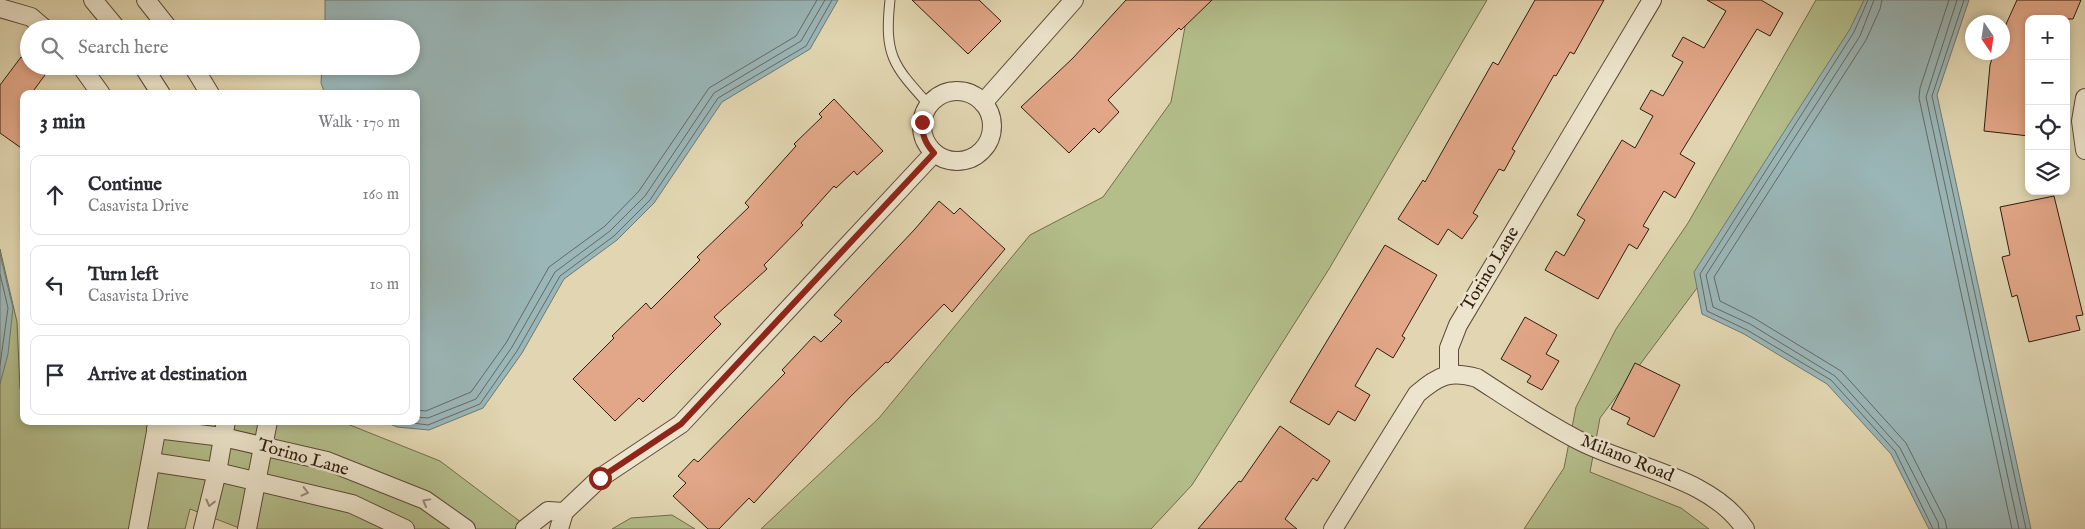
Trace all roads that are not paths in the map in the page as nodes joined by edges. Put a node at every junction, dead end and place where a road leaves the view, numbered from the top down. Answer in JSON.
{"nodes":[{"id":1,"x":93,"y":0,"type":"edge"},
{"id":2,"x":146,"y":0,"type":"edge"},
{"id":3,"x":890,"y":0,"type":"edge"},
{"id":4,"x":1074,"y":0,"type":"edge"},
{"id":5,"x":1652,"y":0,"type":"edge"},
{"id":6,"x":0,"y":8,"type":"edge"},
{"id":7,"x":34,"y":20,"type":"edge"},
{"id":8,"x":110,"y":20,"type":"edge"},
{"id":9,"x":162,"y":20,"type":"edge"},
{"id":10,"x":87,"y":75,"type":"edge"},
{"id":11,"x":148,"y":75,"type":"edge"},
{"id":12,"x":198,"y":75,"type":"edge"},
{"id":13,"x":98,"y":90,"type":"edge"},
{"id":14,"x":158,"y":90,"type":"edge"},
{"id":15,"x":208,"y":90,"type":"edge"},
{"id":16,"x":2085,"y":98,"type":"edge"},
{"id":17,"x":983,"y":103,"type":"junction"},
{"id":18,"x":930,"y":105,"type":"junction"},
{"id":19,"x":2085,"y":150,"type":"edge"},
{"id":20,"x":934,"y":153,"type":"junction"},
{"id":21,"x":1449,"y":375,"type":"junction"},
{"id":22,"x":157,"y":425,"type":"edge"},
{"id":23,"x":267,"y":425,"type":"edge"},
{"id":24,"x":224,"y":429,"type":"edge"},
{"id":25,"x":264,"y":447,"type":"junction"},
{"id":26,"x":151,"y":462,"type":"junction"},
{"id":27,"x":217,"y":472,"type":"junction"},
{"id":28,"x":258,"y":480,"type":"junction"},
{"id":29,"x":564,"y":512,"type":"junction"},
{"id":30,"x":138,"y":529,"type":"edge"},
{"id":31,"x":203,"y":529,"type":"edge"},
{"id":32,"x":247,"y":529,"type":"edge"},
{"id":33,"x":405,"y":529,"type":"edge"},
{"id":34,"x":466,"y":529,"type":"edge"},
{"id":35,"x":525,"y":529,"type":"edge"},
{"id":36,"x":559,"y":529,"type":"edge"},
{"id":37,"x":1333,"y":529,"type":"edge"},
{"id":38,"x":1745,"y":529,"type":"edge"}],
"edges":[{"from":1,"to":8,"type":"street"},
{"from":2,"to":9,"type":"street"},
{"from":3,"to":18,"type":"lane"},
{"from":4,"to":17,"type":"street"},
{"from":5,"to":21,"type":"street","name":"Torino Lane"},
{"from":6,"to":7,"type":"street"},
{"from":10,"to":13,"type":"street"},
{"from":11,"to":14,"type":"street"},
{"from":12,"to":15,"type":"street"},
{"from":16,"to":19,"type":"street"},
{"from":17,"to":18,"type":"street"},
{"from":17,"to":20,"type":"street"},
{"from":18,"to":20,"type":"street"},
{"from":20,"to":29,"type":"street"},
{"from":21,"to":37,"type":"street"},
{"from":21,"to":38,"type":"street","name":"Milano Road"},
{"from":22,"to":24,"type":"street","name":"Torino Lane"},
{"from":22,"to":26,"type":"street"},
{"from":23,"to":25,"type":"street"},
{"from":24,"to":25,"type":"street","name":"Torino Lane"},
{"from":24,"to":27,"type":"street"},
{"from":25,"to":28,"type":"street"},
{"from":34,"to":25,"type":"street","name":"Torino Lane","one_way":true},
{"from":26,"to":27,"type":"street","name":"Torino Lane"},
{"from":26,"to":30,"type":"street"},
{"from":27,"to":28,"type":"street","name":"Torino Lane"},
{"from":27,"to":31,"type":"street","one_way":true},
{"from":28,"to":32,"type":"street"},
{"from":28,"to":33,"type":"street","name":"Torino Lane","one_way":true},
{"from":29,"to":35,"type":"street"},
{"from":29,"to":36,"type":"street"}]}
